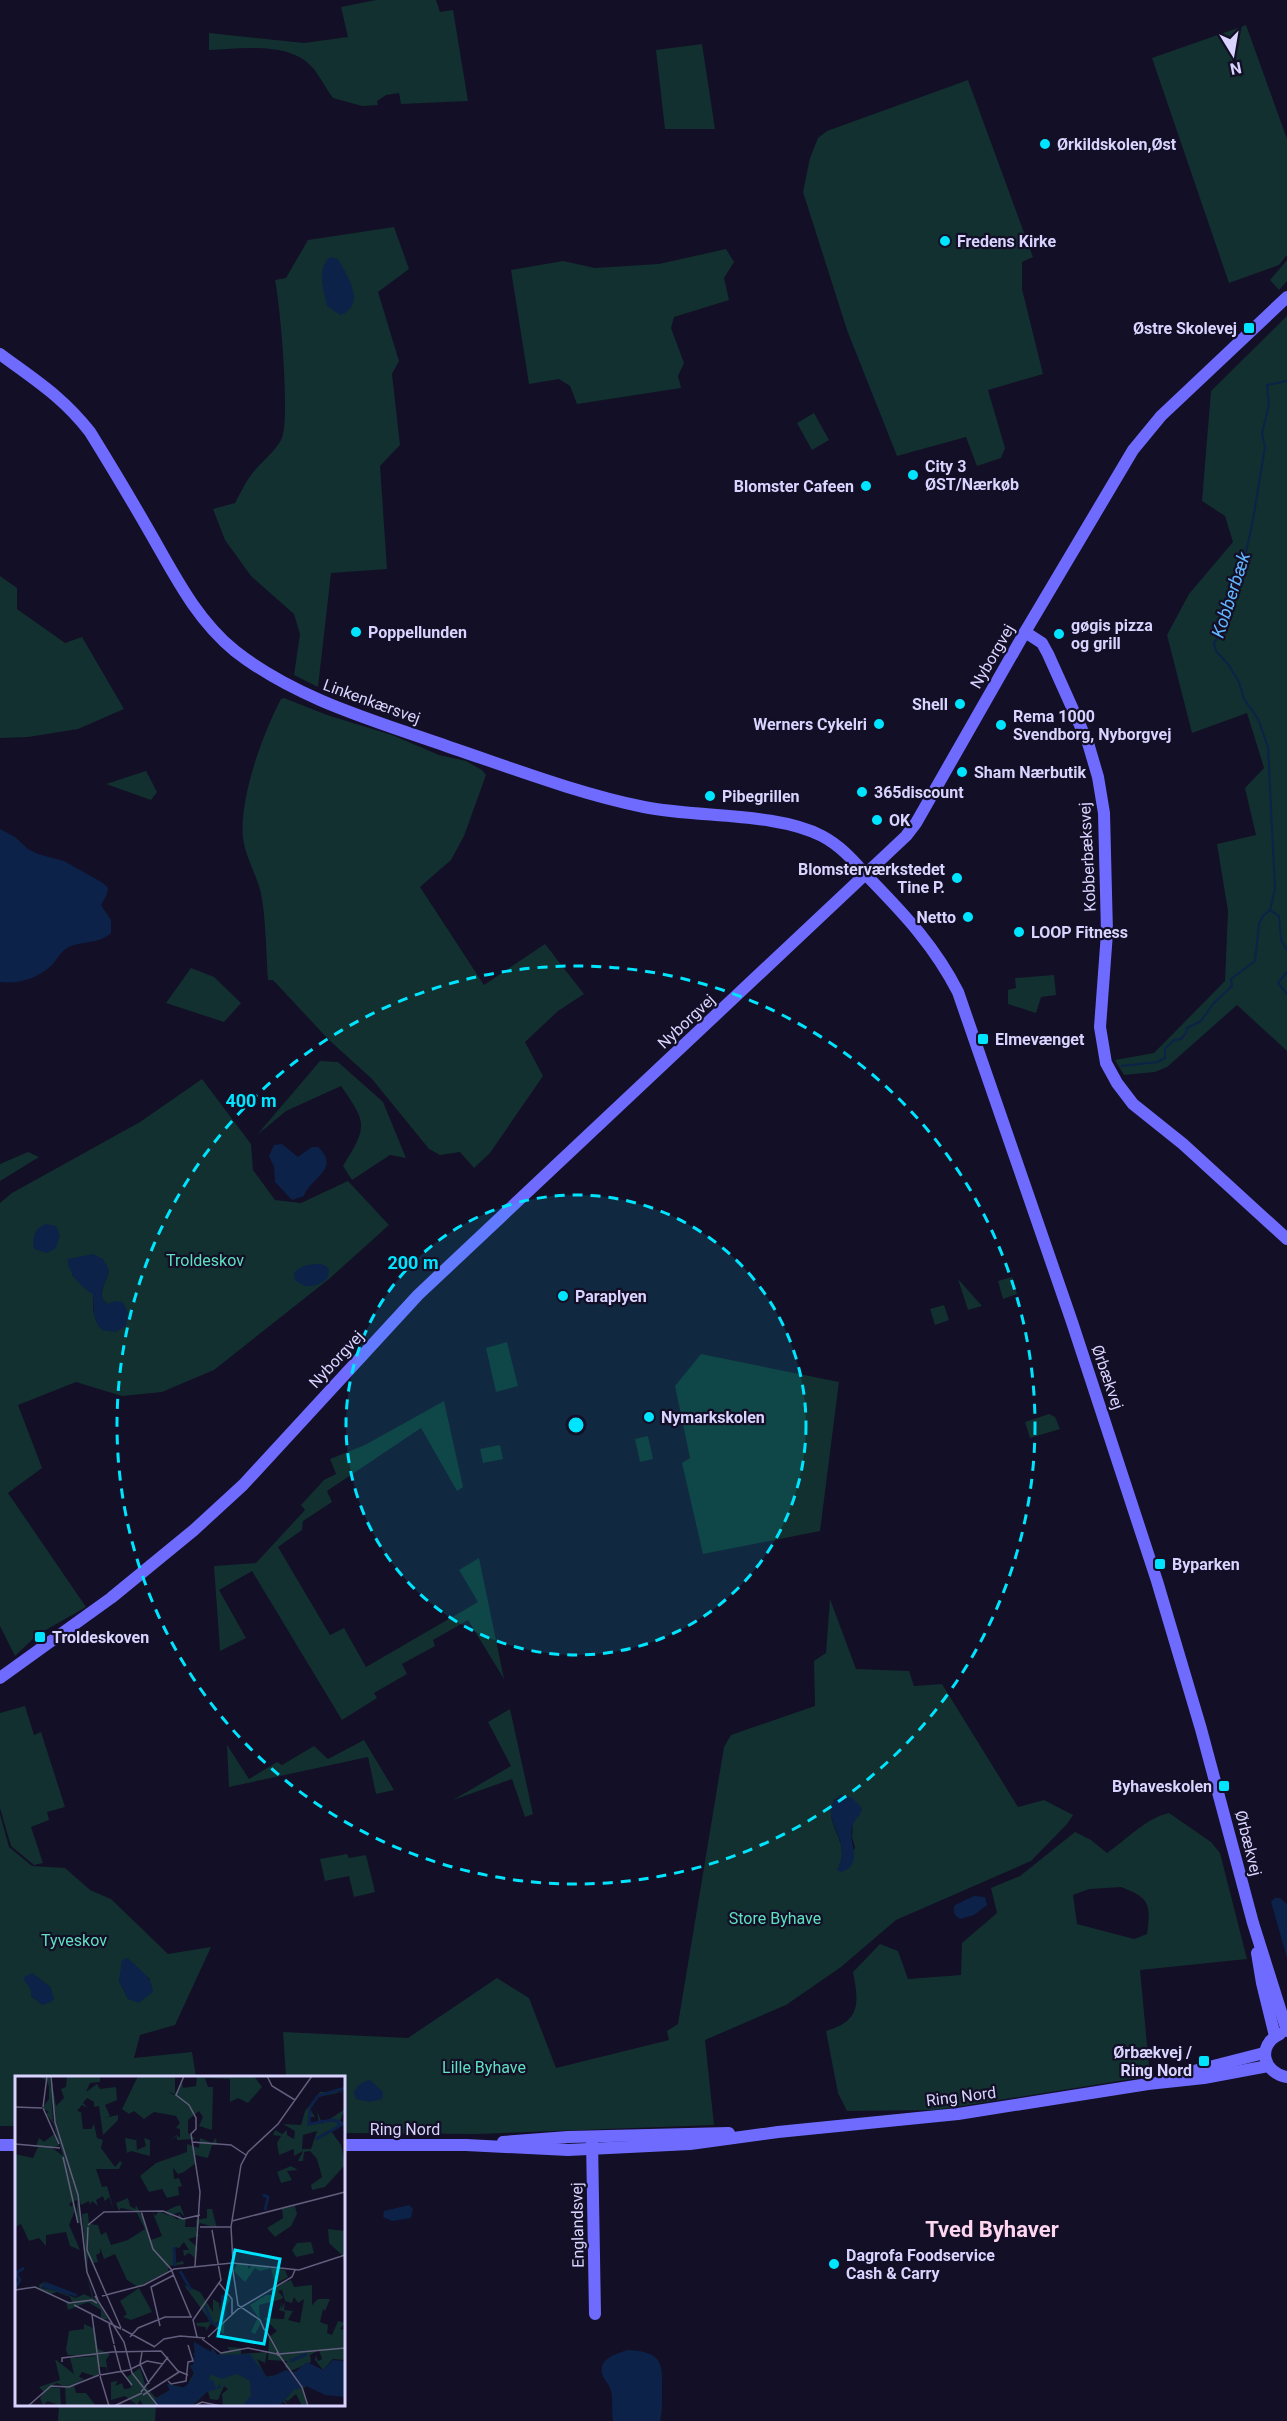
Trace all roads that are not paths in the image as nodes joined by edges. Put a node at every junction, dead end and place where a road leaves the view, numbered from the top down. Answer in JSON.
{"nodes":[{"id":1,"x":1287,"y":297,"type":"edge"},
{"id":2,"x":0,"y":354,"type":"edge"},
{"id":3,"x":1025,"y":632,"type":"junction"},
{"id":4,"x":865,"y":874,"type":"junction"},
{"id":5,"x":1287,"y":1239,"type":"edge"},
{"id":6,"x":0,"y":1678,"type":"edge"},
{"id":7,"x":1283,"y":2034,"type":"edge"},
{"id":8,"x":1266,"y":2060,"type":"junction"},
{"id":9,"x":1287,"y":2078,"type":"edge"},
{"id":10,"x":592,"y":2142,"type":"junction"},
{"id":11,"x":345,"y":2145,"type":"edge"},
{"id":12,"x":595,"y":2314,"type":"dead end"}],
"edges":[{"from":1,"to":3,"type":"street","name":"Nyborgvej"},
{"from":2,"to":4,"type":"street","name":"Linkenkærsvej"},
{"from":3,"to":4,"type":"street","name":"Nyborgvej"},
{"from":3,"to":5,"type":"street","name":"Kobberbæksvej"},
{"from":4,"to":6,"type":"street","name":"Nyborgvej"},
{"from":4,"to":7,"type":"street","name":"Ørbækvej"},
{"from":7,"to":8,"type":"street"},
{"from":8,"to":9,"type":"street"},
{"from":8,"to":10,"type":"street","name":"Ring Nord"},
{"from":10,"to":11,"type":"street","name":"Ring Nord"},
{"from":10,"to":12,"type":"street","name":"Englandsvej"}]}
